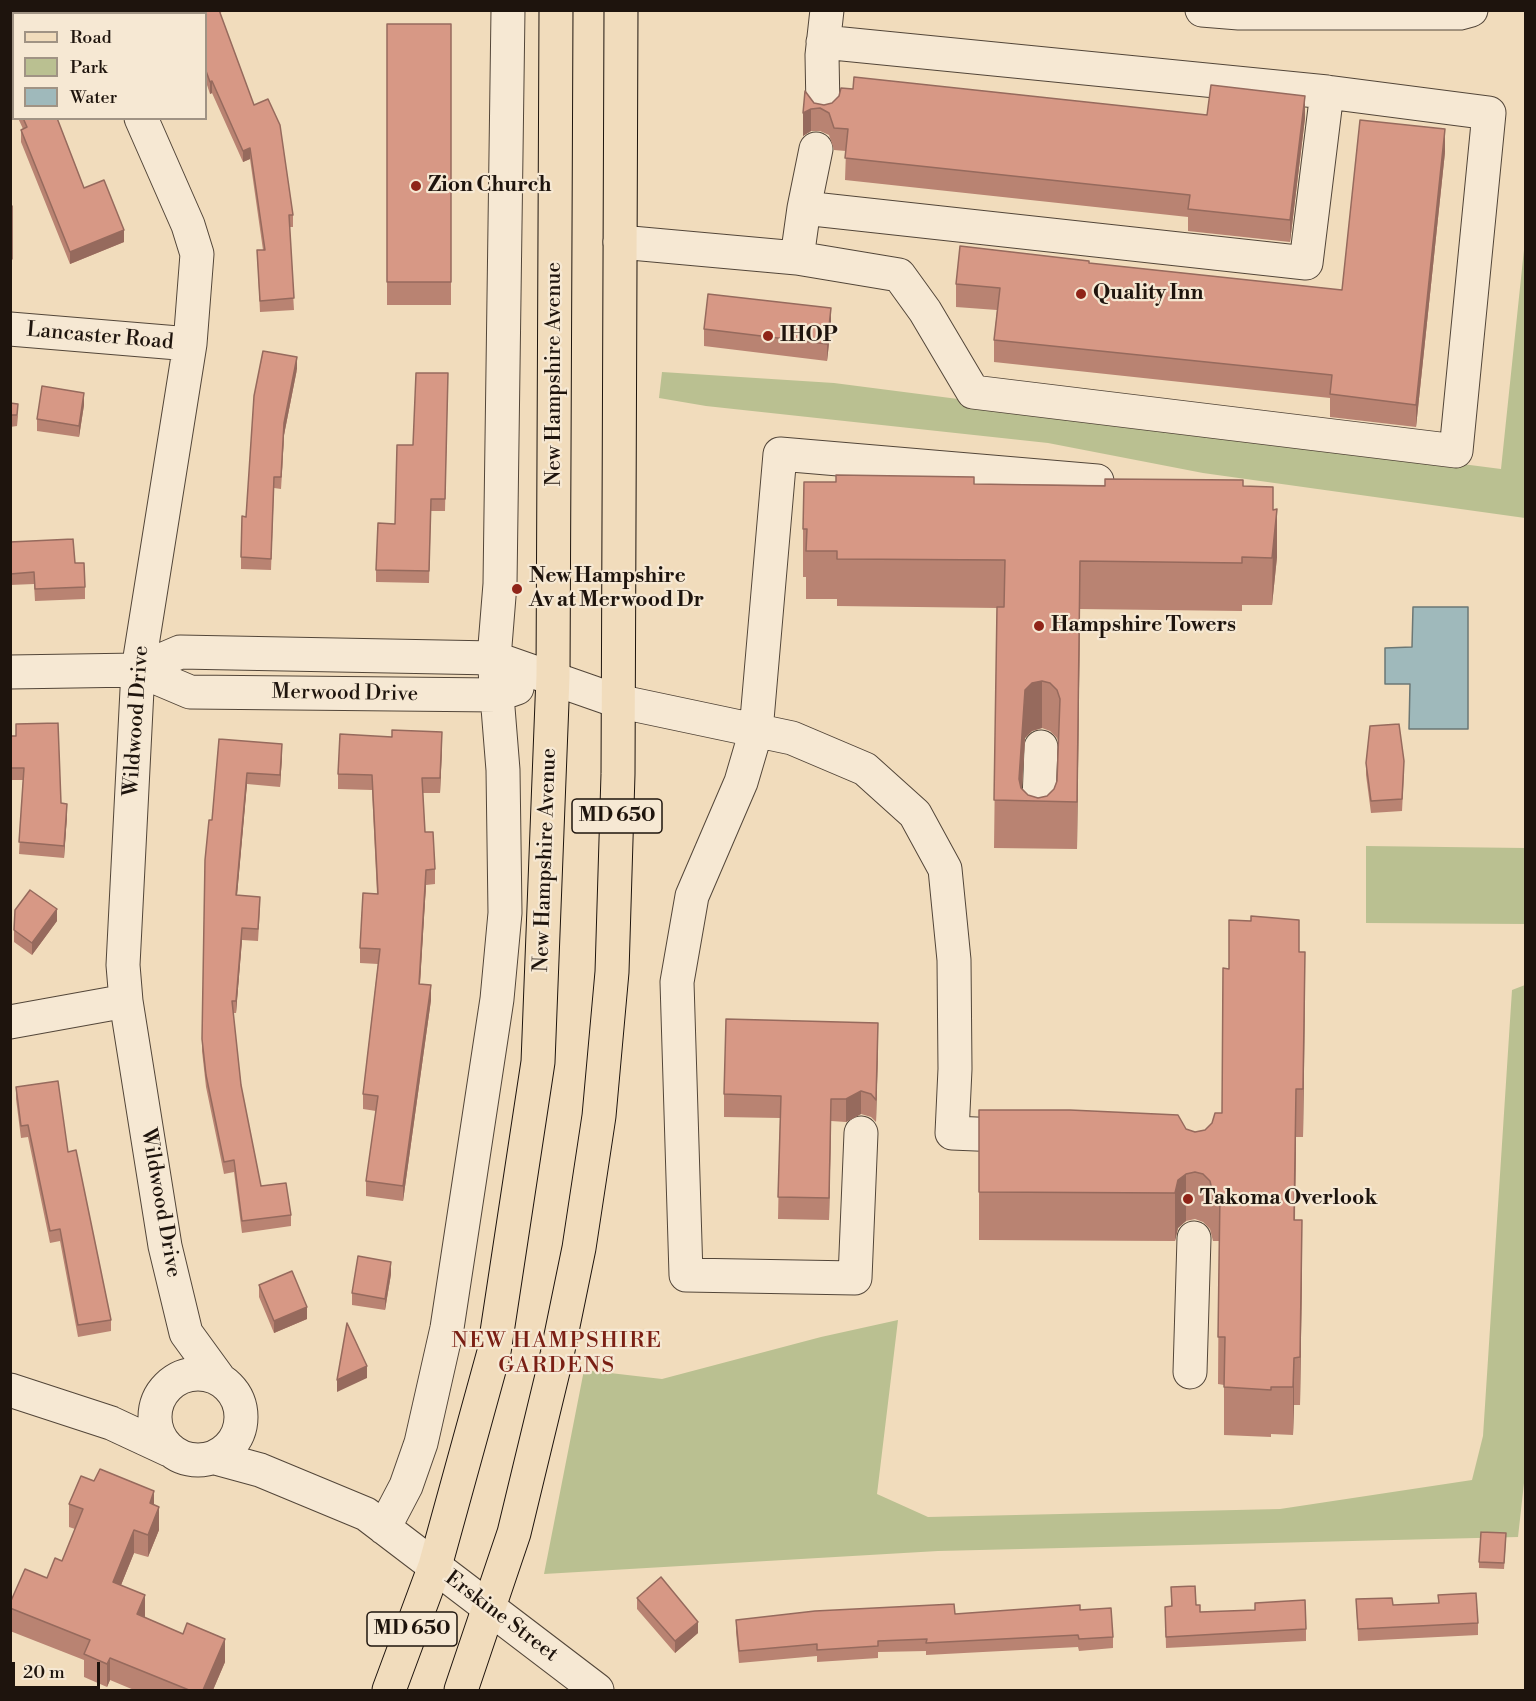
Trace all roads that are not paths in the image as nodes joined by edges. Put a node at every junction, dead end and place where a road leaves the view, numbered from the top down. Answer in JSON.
{"nodes":[{"id":1,"x":508,"y":10,"type":"edge"},
{"id":2,"x":556,"y":10,"type":"edge"},
{"id":3,"x":621,"y":10,"type":"edge"},
{"id":4,"x":1202,"y":10,"type":"edge"},
{"id":5,"x":1471,"y":10,"type":"edge"},
{"id":6,"x":825,"y":26,"type":"edge"},
{"id":7,"x":1327,"y":92,"type":"junction"},
{"id":8,"x":823,"y":109,"type":"edge"},
{"id":9,"x":142,"y":120,"type":"edge"},
{"id":10,"x":816,"y":149,"type":"dead end"},
{"id":11,"x":804,"y":208,"type":"junction"},
{"id":12,"x":620,"y":242,"type":"junction"},
{"id":13,"x":797,"y":258,"type":"junction"},
{"id":14,"x":10,"y":329,"type":"edge"},
{"id":15,"x":190,"y":344,"type":"junction"},
{"id":16,"x":1097,"y":481,"type":"dead end"},
{"id":17,"x":495,"y":658,"type":"junction"},
{"id":18,"x":138,"y":670,"type":"junction"},
{"id":19,"x":10,"y":672,"type":"edge"},
{"id":20,"x":553,"y":676,"type":"junction"},
{"id":21,"x":497,"y":695,"type":"junction"},
{"id":22,"x":617,"y":701,"type":"junction"},
{"id":23,"x":756,"y":731,"type":"junction"},
{"id":24,"x":1041,"y":747,"type":"dead end"},
{"id":25,"x":1038,"y":827,"type":"edge"},
{"id":26,"x":126,"y":1001,"type":"junction"},
{"id":27,"x":10,"y":1022,"type":"edge"},
{"id":28,"x":861,"y":1133,"type":"dead end"},
{"id":29,"x":1057,"y":1138,"type":"edge"},
{"id":30,"x":1194,"y":1238,"type":"dead end"},
{"id":31,"x":186,"y":1333,"type":"junction"},
{"id":32,"x":1190,"y":1372,"type":"dead end"},
{"id":33,"x":219,"y":1377,"type":"junction"},
{"id":34,"x":173,"y":1381,"type":"junction"},
{"id":35,"x":10,"y":1390,"type":"edge"},
{"id":36,"x":155,"y":1407,"type":"junction"},
{"id":37,"x":111,"y":1423,"type":"junction"},
{"id":38,"x":226,"y":1447,"type":"junction"},
{"id":39,"x":169,"y":1450,"type":"junction"},
{"id":40,"x":384,"y":1528,"type":"junction"},
{"id":41,"x":435,"y":1566,"type":"junction"},
{"id":42,"x":487,"y":1607,"type":"junction"},
{"id":43,"x":389,"y":1690,"type":"edge"},
{"id":44,"x":461,"y":1690,"type":"edge"},
{"id":45,"x":597,"y":1690,"type":"edge"}],
"edges":[{"from":1,"to":17,"type":"street","name":"New Hampshire Avenue"},
{"from":2,"to":20,"type":"main road","name":"New Hampshire Avenue","number":"MD 650"},
{"from":3,"to":12,"type":"main road","number":"MD 650"},
{"from":4,"to":5,"type":"street"},
{"from":6,"to":7,"type":"street"},
{"from":6,"to":8,"type":"street"},
{"from":7,"to":11,"type":"street"},
{"from":7,"to":13,"type":"street"},
{"from":9,"to":15,"type":"street","name":"Wildwood Drive"},
{"from":10,"to":11,"type":"street"},
{"from":11,"to":13,"type":"street"},
{"from":12,"to":13,"type":"street"},
{"from":12,"to":22,"type":"main road","number":"MD 650"},
{"from":14,"to":15,"type":"street","name":"Lancaster Road"},
{"from":15,"to":18,"type":"street","name":"Wildwood Drive"},
{"from":16,"to":23,"type":"street"},
{"from":17,"to":18,"type":"street","name":"Merwood Drive"},
{"from":17,"to":20,"type":"street","name":"Merwood Drive"},
{"from":17,"to":21,"type":"street","name":"New Hampshire Avenue"},
{"from":18,"to":19,"type":"street","name":"Merwood Drive"},
{"from":18,"to":21,"type":"street","name":"Merwood Drive"},
{"from":18,"to":26,"type":"street","name":"Wildwood Drive"},
{"from":20,"to":21,"type":"street","name":"Merwood Drive"},
{"from":20,"to":22,"type":"street","name":"Merwood Drive"},
{"from":20,"to":41,"type":"main road","name":"New Hampshire Avenue","number":"MD 650"},
{"from":21,"to":40,"type":"street","name":"New Hampshire Avenue"},
{"from":22,"to":23,"type":"street","name":"Merwood Drive"},
{"from":22,"to":42,"type":"main road","number":"MD 650"},
{"from":23,"to":28,"type":"street"},
{"from":23,"to":29,"type":"street","name":"Merwood Drive"},
{"from":24,"to":25,"type":"street"},
{"from":26,"to":27,"type":"street"},
{"from":26,"to":31,"type":"street","name":"Wildwood Drive"},
{"from":30,"to":32,"type":"street"},
{"from":31,"to":33,"type":"street","name":"Wildwood Drive"},
{"from":31,"to":34,"type":"street","name":"Wildwood Drive"},
{"from":33,"to":34,"type":"street"},
{"from":33,"to":38,"type":"street"},
{"from":34,"to":36,"type":"street"},
{"from":35,"to":37,"type":"street"},
{"from":36,"to":37,"type":"street"},
{"from":36,"to":39,"type":"street"},
{"from":37,"to":39,"type":"street"},
{"from":38,"to":39,"type":"street"},
{"from":38,"to":40,"type":"street","name":"Erskine Street"},
{"from":40,"to":41,"type":"street","name":"Erskine Street"},
{"from":41,"to":42,"type":"street","name":"Erskine Street"},
{"from":41,"to":43,"type":"main road","name":"New Hampshire Avenue","number":"MD 650"},
{"from":42,"to":44,"type":"main road","number":"MD 650"},
{"from":42,"to":45,"type":"street","name":"Erskine Street"}]}
